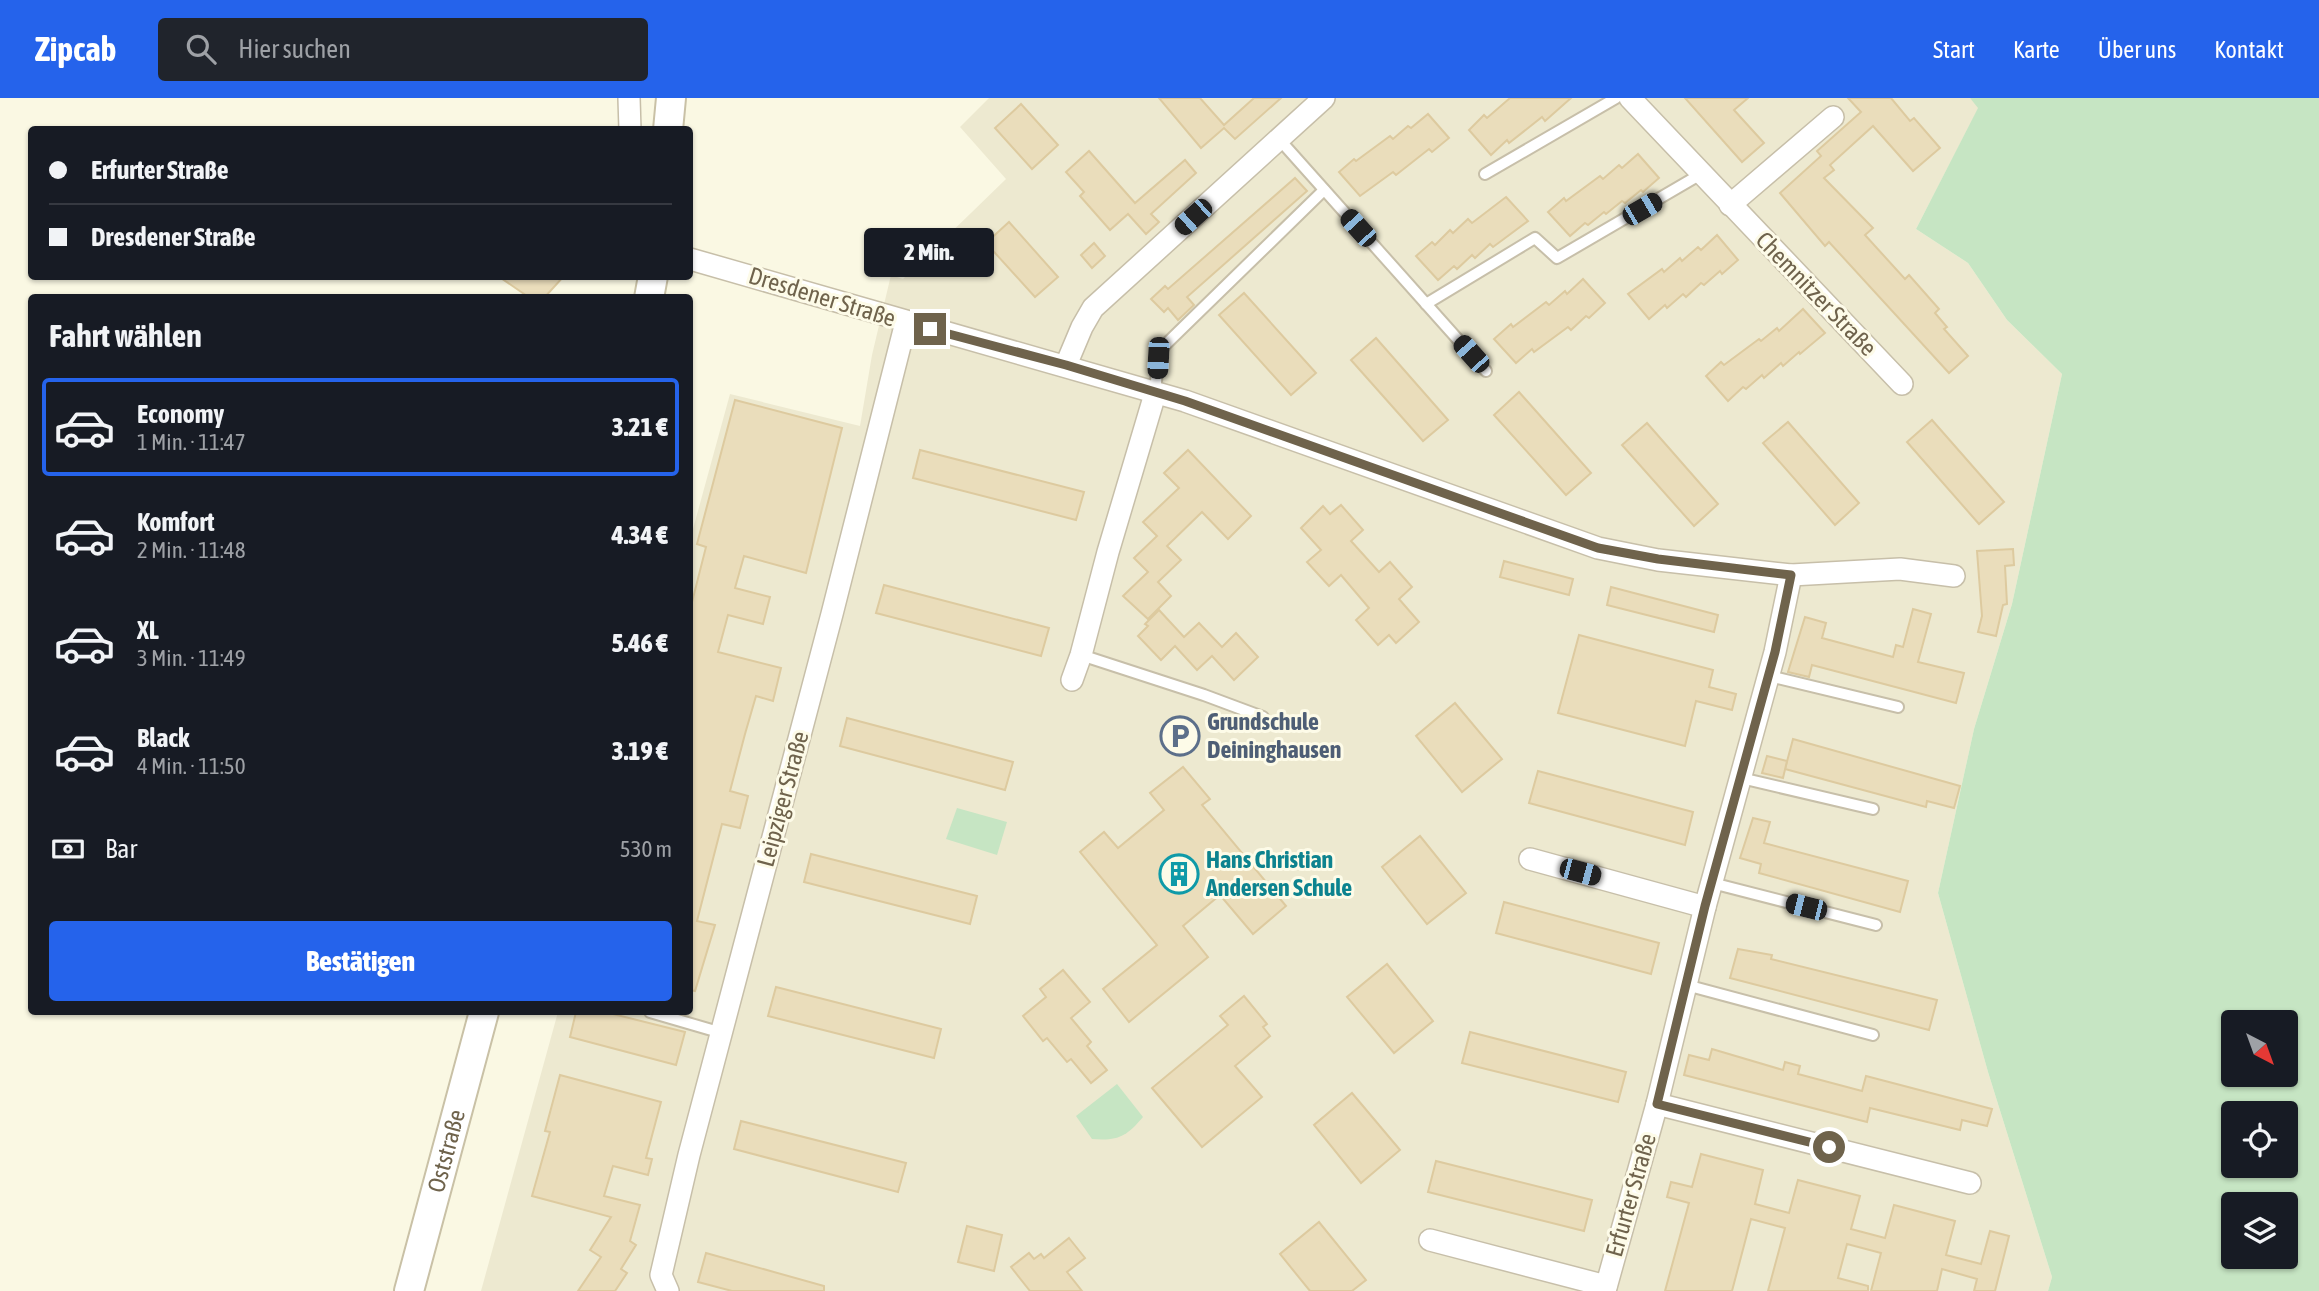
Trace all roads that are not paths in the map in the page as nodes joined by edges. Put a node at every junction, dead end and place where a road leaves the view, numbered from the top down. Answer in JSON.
{"nodes":[{"id":1,"x":629,"y":98,"type":"edge"},
{"id":2,"x":671,"y":98,"type":"edge"},
{"id":3,"x":1324,"y":98,"type":"edge"},
{"id":4,"x":1616,"y":98,"type":"edge"},
{"id":5,"x":1630,"y":98,"type":"edge"},
{"id":6,"x":1833,"y":117,"type":"dead end"},
{"id":7,"x":630,"y":126,"type":"edge"},
{"id":8,"x":668,"y":126,"type":"edge"},
{"id":9,"x":1279,"y":139,"type":"junction"},
{"id":10,"x":1485,"y":174,"type":"dead end"},
{"id":11,"x":1702,"y":174,"type":"junction"},
{"id":12,"x":1324,"y":190,"type":"junction"},
{"id":13,"x":1730,"y":205,"type":"junction"},
{"id":14,"x":693,"y":260,"type":"edge"},
{"id":15,"x":1426,"y":304,"type":"junction"},
{"id":16,"x":906,"y":322,"type":"junction"},
{"id":17,"x":1066,"y":365,"type":"junction"},
{"id":18,"x":1486,"y":371,"type":"dead end"},
{"id":19,"x":1902,"y":384,"type":"dead end"},
{"id":20,"x":1155,"y":394,"type":"junction"},
{"id":21,"x":1791,"y":575,"type":"junction"},
{"id":22,"x":1954,"y":576,"type":"dead end"},
{"id":23,"x":1081,"y":655,"type":"junction"},
{"id":24,"x":1769,"y":676,"type":"junction"},
{"id":25,"x":1072,"y":680,"type":"dead end"},
{"id":26,"x":1898,"y":706,"type":"dead end"},
{"id":27,"x":1263,"y":717,"type":"dead end"},
{"id":28,"x":1741,"y":778,"type":"junction"},
{"id":29,"x":1873,"y":809,"type":"dead end"},
{"id":30,"x":1530,"y":859,"type":"dead end"},
{"id":31,"x":1713,"y":883,"type":"junction"},
{"id":32,"x":1705,"y":906,"type":"junction"},
{"id":33,"x":1876,"y":925,"type":"dead end"},
{"id":34,"x":1686,"y":985,"type":"junction"},
{"id":35,"x":483,"y":1015,"type":"edge"},
{"id":36,"x":660,"y":1015,"type":"edge"},
{"id":37,"x":722,"y":1033,"type":"junction"},
{"id":38,"x":1873,"y":1035,"type":"dead end"},
{"id":39,"x":1657,"y":1104,"type":"junction"},
{"id":40,"x":1970,"y":1183,"type":"dead end"},
{"id":41,"x":1430,"y":1240,"type":"dead end"},
{"id":42,"x":664,"y":1283,"type":"edge"},
{"id":43,"x":1605,"y":1288,"type":"edge"},
{"id":44,"x":409,"y":1291,"type":"edge"}],
"edges":[{"from":1,"to":7,"type":"street"},
{"from":2,"to":8,"type":"main road"},
{"from":3,"to":9,"type":"street"},
{"from":4,"to":10,"type":"lane"},
{"from":5,"to":11,"type":"street","name":"Chemnitzer Straße"},
{"from":6,"to":13,"type":"street"},
{"from":9,"to":12,"type":"lane"},
{"from":9,"to":17,"type":"street"},
{"from":11,"to":13,"type":"street","name":"Chemnitzer Straße"},
{"from":11,"to":15,"type":"lane"},
{"from":12,"to":15,"type":"lane"},
{"from":12,"to":20,"type":"lane"},
{"from":13,"to":19,"type":"street","name":"Chemnitzer Straße"},
{"from":14,"to":16,"type":"street","name":"Dresdener Straße"},
{"from":15,"to":18,"type":"lane"},
{"from":16,"to":17,"type":"street","name":"Dresdener Straße"},
{"from":16,"to":37,"type":"street","name":"Leipziger Straße"},
{"from":17,"to":20,"type":"street","name":"Dresdener Straße"},
{"from":20,"to":21,"type":"street","name":"Dresdener Straße"},
{"from":20,"to":23,"type":"street"},
{"from":21,"to":22,"type":"street","name":"Dresdener Straße"},
{"from":21,"to":24,"type":"street","name":"Erfurter Straße"},
{"from":23,"to":25,"type":"street"},
{"from":23,"to":27,"type":"lane"},
{"from":24,"to":26,"type":"lane"},
{"from":24,"to":28,"type":"street","name":"Erfurter Straße"},
{"from":28,"to":29,"type":"lane"},
{"from":28,"to":31,"type":"street","name":"Erfurter Straße"},
{"from":30,"to":32,"type":"street"},
{"from":31,"to":32,"type":"street","name":"Erfurter Straße"},
{"from":31,"to":33,"type":"lane"},
{"from":32,"to":34,"type":"street","name":"Erfurter Straße"},
{"from":34,"to":38,"type":"lane"},
{"from":34,"to":39,"type":"street","name":"Erfurter Straße"},
{"from":35,"to":44,"type":"main road","name":"Oststraße"},
{"from":36,"to":37,"type":"lane"},
{"from":37,"to":42,"type":"street","name":"Leipziger Straße"},
{"from":39,"to":40,"type":"street","name":"Erfurter Straße"},
{"from":39,"to":43,"type":"street","name":"Erfurter Straße"},
{"from":41,"to":43,"type":"street","name":"Erfurter Straße"}]}
